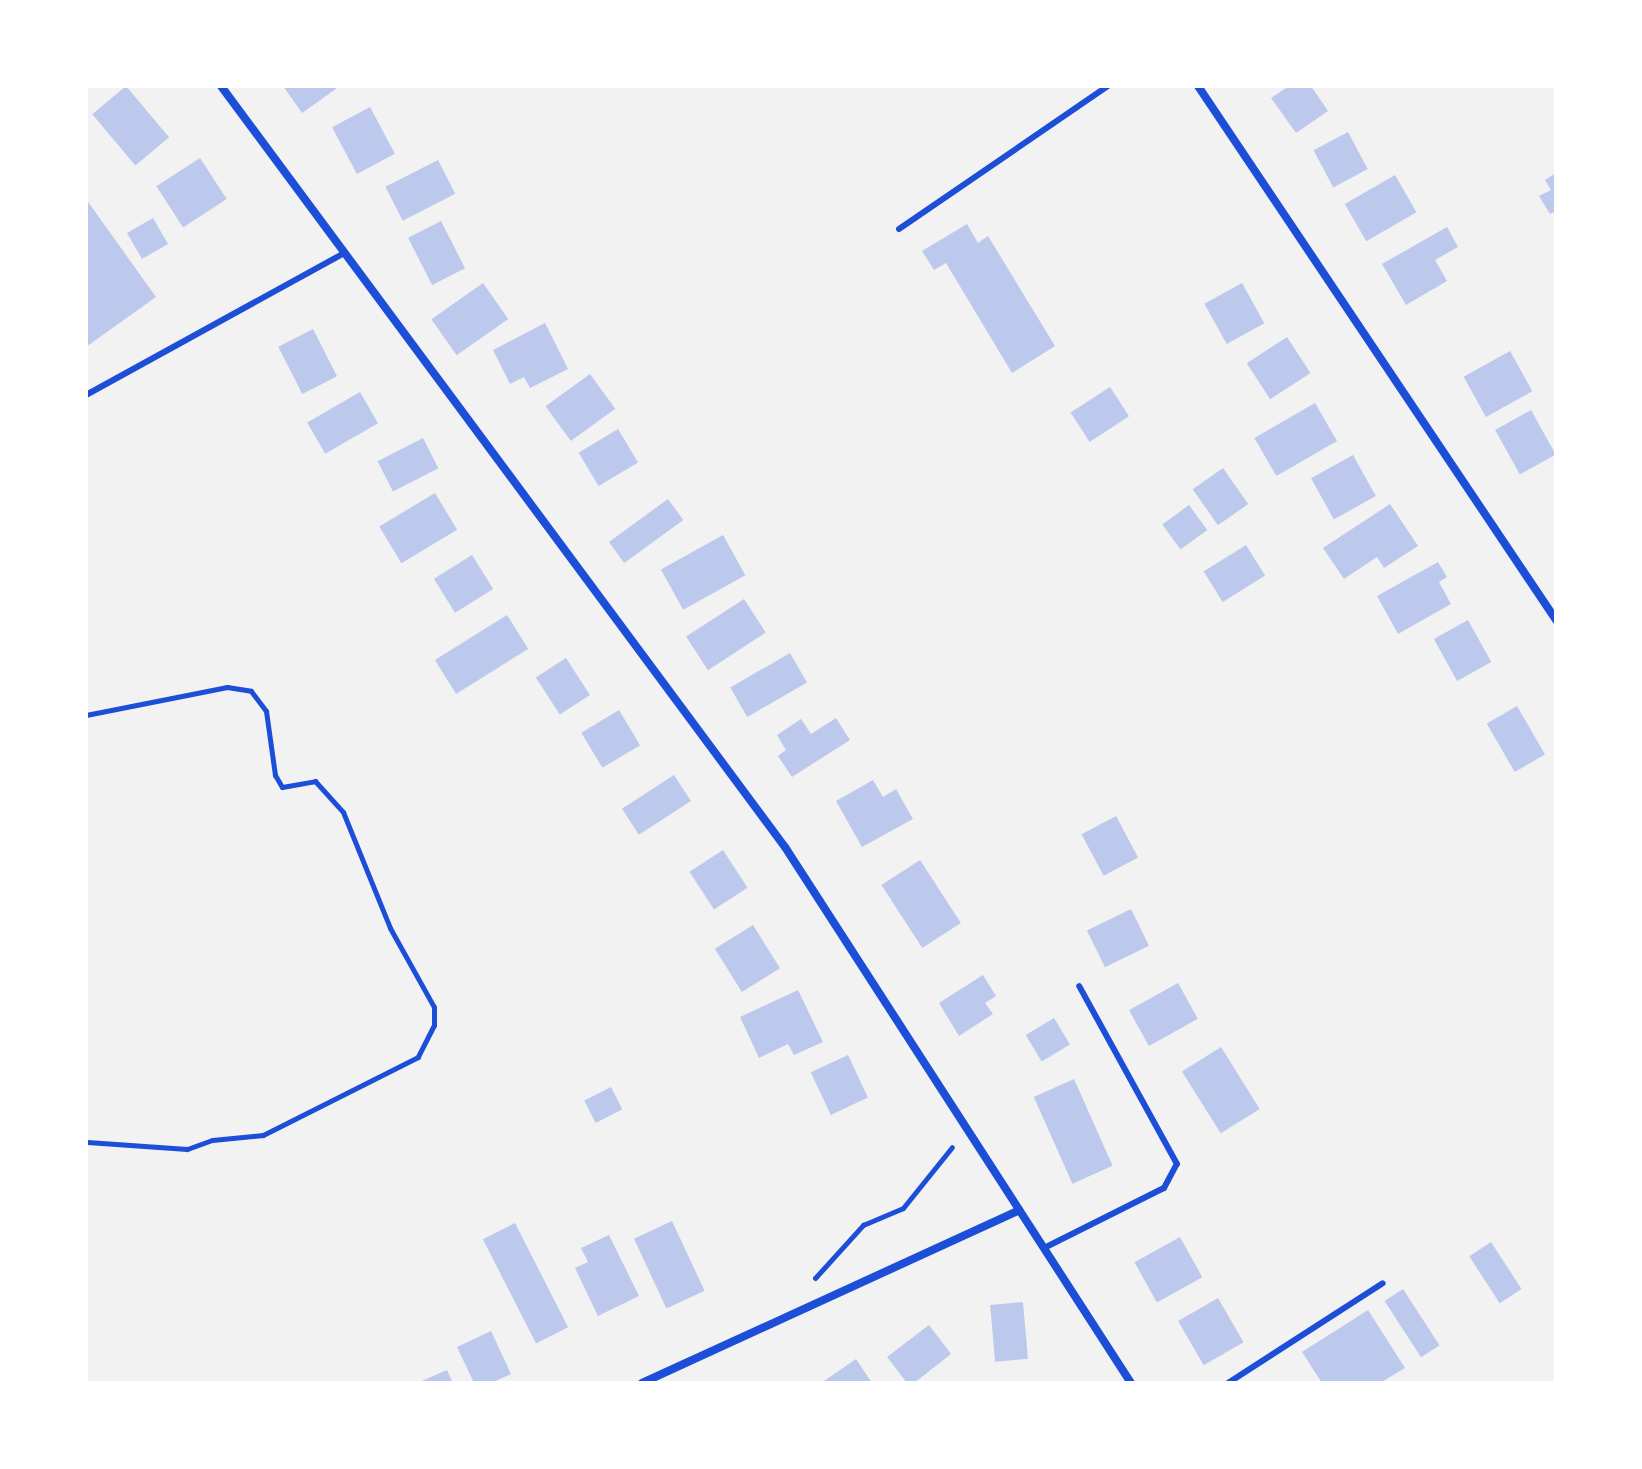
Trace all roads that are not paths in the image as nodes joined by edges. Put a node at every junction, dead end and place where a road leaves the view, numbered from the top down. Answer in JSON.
{"nodes":[{"id":1,"x":221,"y":86,"type":"edge"},
{"id":2,"x":1108,"y":86,"type":"edge"},
{"id":3,"x":1198,"y":86,"type":"edge"},
{"id":4,"x":899,"y":229,"type":"dead end"},
{"id":5,"x":343,"y":254,"type":"junction"},
{"id":6,"x":86,"y":395,"type":"edge"},
{"id":7,"x":1556,"y":620,"type":"edge"},
{"id":8,"x":1079,"y":986,"type":"dead end"},
{"id":9,"x":1019,"y":1210,"type":"junction"},
{"id":10,"x":1044,"y":1248,"type":"junction"},
{"id":11,"x":1383,"y":1283,"type":"dead end"},
{"id":12,"x":642,"y":1383,"type":"edge"},
{"id":13,"x":1131,"y":1383,"type":"edge"},
{"id":14,"x":1228,"y":1383,"type":"edge"}],
"edges":[{"from":1,"to":5,"type":"street"},
{"from":2,"to":4,"type":"lane"},
{"from":3,"to":7,"type":"street"},
{"from":5,"to":6,"type":"lane"},
{"from":5,"to":9,"type":"street"},
{"from":8,"to":10,"type":"lane"},
{"from":9,"to":10,"type":"street"},
{"from":9,"to":12,"type":"street"},
{"from":10,"to":13,"type":"street"},
{"from":11,"to":14,"type":"lane"}]}
